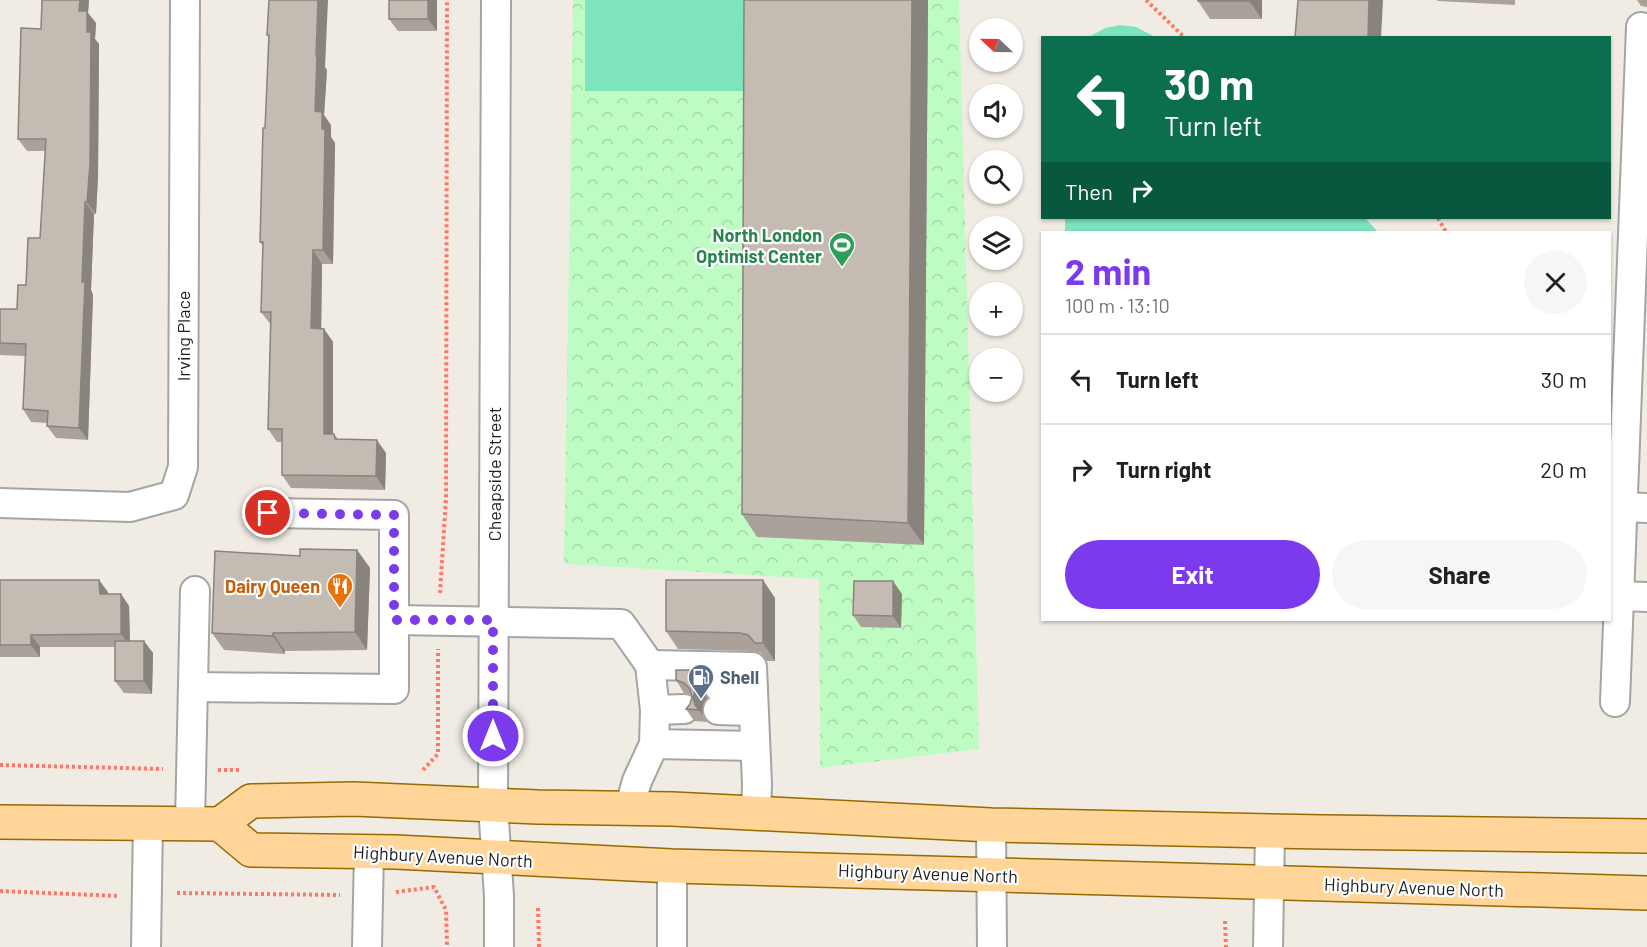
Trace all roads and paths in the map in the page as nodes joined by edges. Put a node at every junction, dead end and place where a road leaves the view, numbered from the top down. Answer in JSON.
{"nodes":[{"id":1,"x":185,"y":0,"type":"edge"},
{"id":2,"x":496,"y":0,"type":"edge"},
{"id":3,"x":1146,"y":0,"type":"edge"},
{"id":4,"x":1641,"y":27,"type":"dead end"},
{"id":5,"x":1183,"y":36,"type":"edge"},
{"id":6,"x":1641,"y":198,"type":"edge"},
{"id":7,"x":1637,"y":413,"type":"edge"},
{"id":8,"x":0,"y":504,"type":"edge"},
{"id":9,"x":1635,"y":507,"type":"edge"},
{"id":10,"x":268,"y":513,"type":"dead end"},
{"id":11,"x":195,"y":591,"type":"dead end"},
{"id":12,"x":1619,"y":596,"type":"junction"},
{"id":13,"x":1647,"y":597,"type":"edge"},
{"id":14,"x":394,"y":620,"type":"junction"},
{"id":15,"x":493,"y":620,"type":"junction"},
{"id":16,"x":193,"y":687,"type":"junction"},
{"id":17,"x":653,"y":687,"type":"junction"},
{"id":18,"x":684,"y":697,"type":"edge"},
{"id":19,"x":719,"y":699,"type":"dead end"},
{"id":20,"x":753,"y":700,"type":"junction"},
{"id":21,"x":1615,"y":702,"type":"dead end"},
{"id":22,"x":654,"y":744,"type":"junction"},
{"id":23,"x":755,"y":746,"type":"junction"},
{"id":24,"x":493,"y":805,"type":"junction"},
{"id":25,"x":629,"y":809,"type":"junction"},
{"id":26,"x":756,"y":815,"type":"junction"},
{"id":27,"x":0,"y":822,"type":"edge"},
{"id":28,"x":148,"y":823,"type":"junction"},
{"id":29,"x":205,"y":824,"type":"junction"},
{"id":30,"x":991,"y":825,"type":"junction"},
{"id":31,"x":1270,"y":831,"type":"junction"},
{"id":32,"x":1647,"y":836,"type":"edge"},
{"id":33,"x":369,"y":851,"type":"junction"},
{"id":34,"x":496,"y":858,"type":"junction"},
{"id":35,"x":672,"y":866,"type":"junction"},
{"id":36,"x":990,"y":874,"type":"junction"},
{"id":37,"x":1269,"y":883,"type":"junction"},
{"id":38,"x":0,"y":891,"type":"edge"},
{"id":39,"x":174,"y":893,"type":"dead end"},
{"id":40,"x":1647,"y":893,"type":"edge"},
{"id":41,"x":122,"y":896,"type":"dead end"},
{"id":42,"x":370,"y":896,"type":"junction"},
{"id":43,"x":538,"y":908,"type":"dead end"},
{"id":44,"x":1225,"y":921,"type":"dead end"},
{"id":45,"x":146,"y":947,"type":"edge"},
{"id":46,"x":367,"y":947,"type":"edge"},
{"id":47,"x":447,"y":947,"type":"edge"},
{"id":48,"x":499,"y":947,"type":"edge"},
{"id":49,"x":539,"y":947,"type":"edge"},
{"id":50,"x":672,"y":947,"type":"edge"},
{"id":51,"x":992,"y":947,"type":"edge"},
{"id":52,"x":1226,"y":947,"type":"edge"},
{"id":53,"x":1268,"y":947,"type":"edge"}],
"edges":[{"from":1,"to":8,"type":"street","name":"Irving Place"},
{"from":2,"to":15,"type":"street","name":"Cheapside Street"},
{"from":3,"to":5,"type":"path"},
{"from":4,"to":6,"type":"street"},
{"from":6,"to":7,"type":"street"},
{"from":7,"to":9,"type":"street"},
{"from":9,"to":12,"type":"street"},
{"from":10,"to":14,"type":"street"},
{"from":11,"to":16,"type":"street"},
{"from":12,"to":13,"type":"street"},
{"from":12,"to":21,"type":"street"},
{"from":14,"to":15,"type":"street"},
{"from":14,"to":16,"type":"street"},
{"from":15,"to":17,"type":"street"},
{"from":15,"to":24,"type":"street","name":"Cheapside Street"},
{"from":16,"to":29,"type":"street"},
{"from":17,"to":18,"type":"street"},
{"from":17,"to":20,"type":"street"},
{"from":17,"to":22,"type":"street"},
{"from":19,"to":20,"type":"street"},
{"from":20,"to":23,"type":"street"},
{"from":22,"to":23,"type":"street"},
{"from":22,"to":25,"type":"street"},
{"from":23,"to":26,"type":"street"},
{"from":24,"to":25,"type":"main road"},
{"from":24,"to":29,"type":"main road"},
{"from":24,"to":34,"type":"street","name":"Cheapside Street"},
{"from":25,"to":26,"type":"main road"},
{"from":26,"to":30,"type":"main road"},
{"from":27,"to":28,"type":"main road"},
{"from":28,"to":29,"type":"main road"},
{"from":28,"to":45,"type":"street"},
{"from":29,"to":33,"type":"main road","name":"Highbury Avenue North"},
{"from":30,"to":31,"type":"main road"},
{"from":30,"to":36,"type":"street"},
{"from":31,"to":32,"type":"main road"},
{"from":31,"to":37,"type":"street"},
{"from":33,"to":34,"type":"main road","name":"Highbury Avenue North"},
{"from":33,"to":42,"type":"street"},
{"from":34,"to":35,"type":"main road","name":"Highbury Avenue North"},
{"from":34,"to":48,"type":"street","name":"Cheapside Street"},
{"from":35,"to":36,"type":"main road","name":"Highbury Avenue North"},
{"from":35,"to":50,"type":"street"},
{"from":36,"to":37,"type":"main road","name":"Highbury Avenue North"},
{"from":36,"to":51,"type":"street"},
{"from":37,"to":40,"type":"main road","name":"Highbury Avenue North"},
{"from":37,"to":53,"type":"street"},
{"from":38,"to":41,"type":"path"},
{"from":39,"to":42,"type":"path"},
{"from":42,"to":46,"type":"street"},
{"from":42,"to":47,"type":"path"},
{"from":43,"to":49,"type":"path"},
{"from":44,"to":52,"type":"path"}]}
